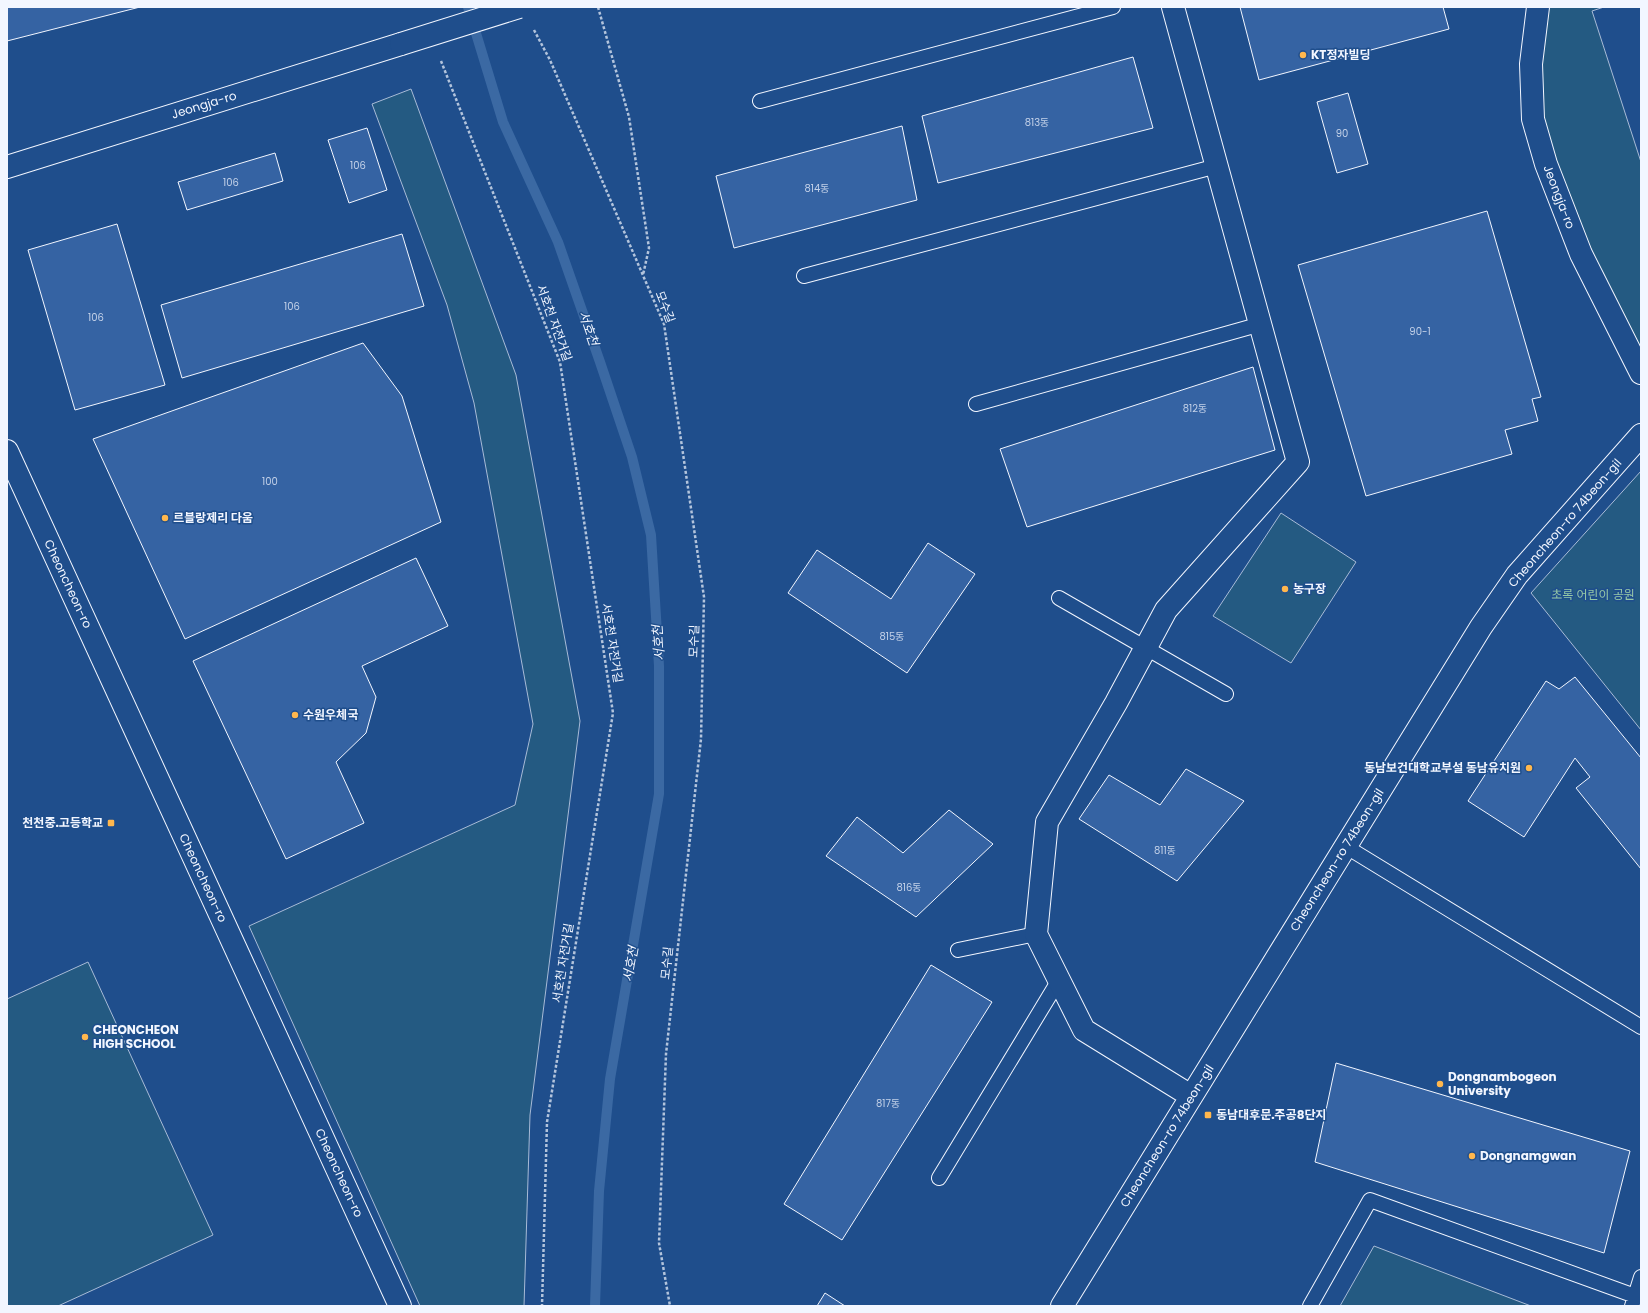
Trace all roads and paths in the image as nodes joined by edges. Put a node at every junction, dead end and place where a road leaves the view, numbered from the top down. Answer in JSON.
{"nodes":[{"id":1,"x":519,"y":7,"type":"edge"},
{"id":2,"x":598,"y":7,"type":"edge"},
{"id":3,"x":1113,"y":7,"type":"edge"},
{"id":4,"x":1173,"y":7,"type":"edge"},
{"id":5,"x":1538,"y":7,"type":"edge"},
{"id":6,"x":532,"y":27,"type":"dead end"},
{"id":7,"x":439,"y":55,"type":"dead end"},
{"id":8,"x":760,"y":101,"type":"dead end"},
{"id":9,"x":1217,"y":166,"type":"junction"},
{"id":10,"x":7,"y":167,"type":"edge"},
{"id":11,"x":643,"y":275,"type":"junction"},
{"id":12,"x":804,"y":276,"type":"dead end"},
{"id":13,"x":1261,"y":324,"type":"junction"},
{"id":14,"x":1641,"y":373,"type":"edge"},
{"id":15,"x":976,"y":404,"type":"dead end"},
{"id":16,"x":1641,"y":435,"type":"edge"},
{"id":17,"x":7,"y":451,"type":"edge"},
{"id":18,"x":1059,"y":598,"type":"dead end"},
{"id":19,"x":1145,"y":649,"type":"junction"},
{"id":20,"x":1226,"y":694,"type":"dead end"},
{"id":21,"x":1345,"y":846,"type":"junction"},
{"id":22,"x":1036,"y":934,"type":"junction"},
{"id":23,"x":958,"y":950,"type":"dead end"},
{"id":24,"x":1059,"y":980,"type":"junction"},
{"id":25,"x":1641,"y":1027,"type":"edge"},
{"id":26,"x":1191,"y":1096,"type":"junction"},
{"id":27,"x":940,"y":1178,"type":"dead end"},
{"id":28,"x":1641,"y":1277,"type":"edge"},
{"id":29,"x":1634,"y":1301,"type":"edge"},
{"id":30,"x":400,"y":1306,"type":"edge"},
{"id":31,"x":542,"y":1306,"type":"edge"},
{"id":32,"x":670,"y":1306,"type":"edge"},
{"id":33,"x":1062,"y":1306,"type":"edge"},
{"id":34,"x":1310,"y":1306,"type":"edge"}],
"edges":[{"from":1,"to":10,"type":"street","name":"Jeongja-ro","bridge":true},
{"from":2,"to":11,"type":"path"},
{"from":3,"to":8,"type":"lane"},
{"from":4,"to":9,"type":"street"},
{"from":5,"to":14,"type":"street","name":"Jeongja-ro"},
{"from":6,"to":11,"type":"path","name":"모수길"},
{"from":7,"to":31,"type":"path","name":"서호천 자전거길"},
{"from":9,"to":12,"type":"lane"},
{"from":9,"to":13,"type":"street"},
{"from":11,"to":32,"type":"path","name":"모수길"},
{"from":13,"to":15,"type":"lane"},
{"from":13,"to":19,"type":"street"},
{"from":16,"to":21,"type":"street","name":"Cheoncheon-ro 74beon-gil"},
{"from":17,"to":30,"type":"street","name":"Cheoncheon-ro"},
{"from":18,"to":19,"type":"lane"},
{"from":19,"to":20,"type":"lane"},
{"from":19,"to":22,"type":"street"},
{"from":21,"to":25,"type":"lane"},
{"from":21,"to":26,"type":"street","name":"Cheoncheon-ro 74beon-gil"},
{"from":22,"to":23,"type":"lane"},
{"from":22,"to":24,"type":"street"},
{"from":24,"to":26,"type":"street"},
{"from":24,"to":27,"type":"lane"},
{"from":26,"to":33,"type":"street","name":"Cheoncheon-ro 74beon-gil"},
{"from":28,"to":29,"type":"lane"},
{"from":29,"to":34,"type":"lane"}]}
